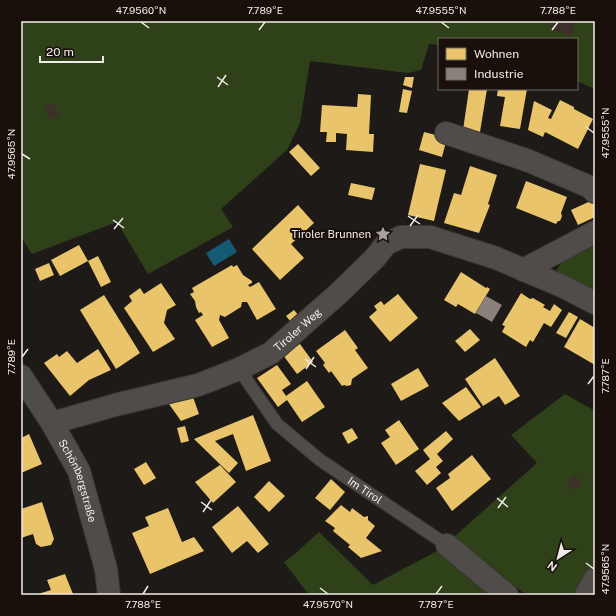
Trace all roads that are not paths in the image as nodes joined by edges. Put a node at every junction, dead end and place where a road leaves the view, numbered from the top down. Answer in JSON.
{"nodes":[{"id":1,"x":446,"y":133,"type":"dead end"},
{"id":2,"x":595,"y":192,"type":"edge"},
{"id":3,"x":595,"y":232,"type":"edge"},
{"id":4,"x":523,"y":270,"type":"junction"},
{"id":5,"x":595,"y":303,"type":"edge"},
{"id":6,"x":239,"y":369,"type":"junction"},
{"id":7,"x":21,"y":376,"type":"edge"},
{"id":8,"x":52,"y":423,"type":"junction"},
{"id":9,"x":447,"y":545,"type":"joint"},
{"id":10,"x":595,"y":579,"type":"edge"},
{"id":11,"x":109,"y":595,"type":"edge"},
{"id":12,"x":507,"y":595,"type":"edge"},
{"id":13,"x":586,"y":595,"type":"edge"}],
"edges":[{"from":1,"to":2,"type":"street"},
{"from":3,"to":4,"type":"street"},
{"from":4,"to":5,"type":"street","name":"Tiroler Weg"},
{"from":4,"to":6,"type":"street","name":"Tiroler Weg"},
{"from":6,"to":8,"type":"street","name":"Tiroler Weg"},
{"from":6,"to":9,"type":"lane","name":"Im Tirol"},
{"from":7,"to":8,"type":"street","name":"Schönbergstraße"},
{"from":8,"to":11,"type":"street","name":"Schönbergstraße"},
{"from":9,"to":12,"type":"street","name":"Im Tirol"},
{"from":10,"to":13,"type":"street"}]}
